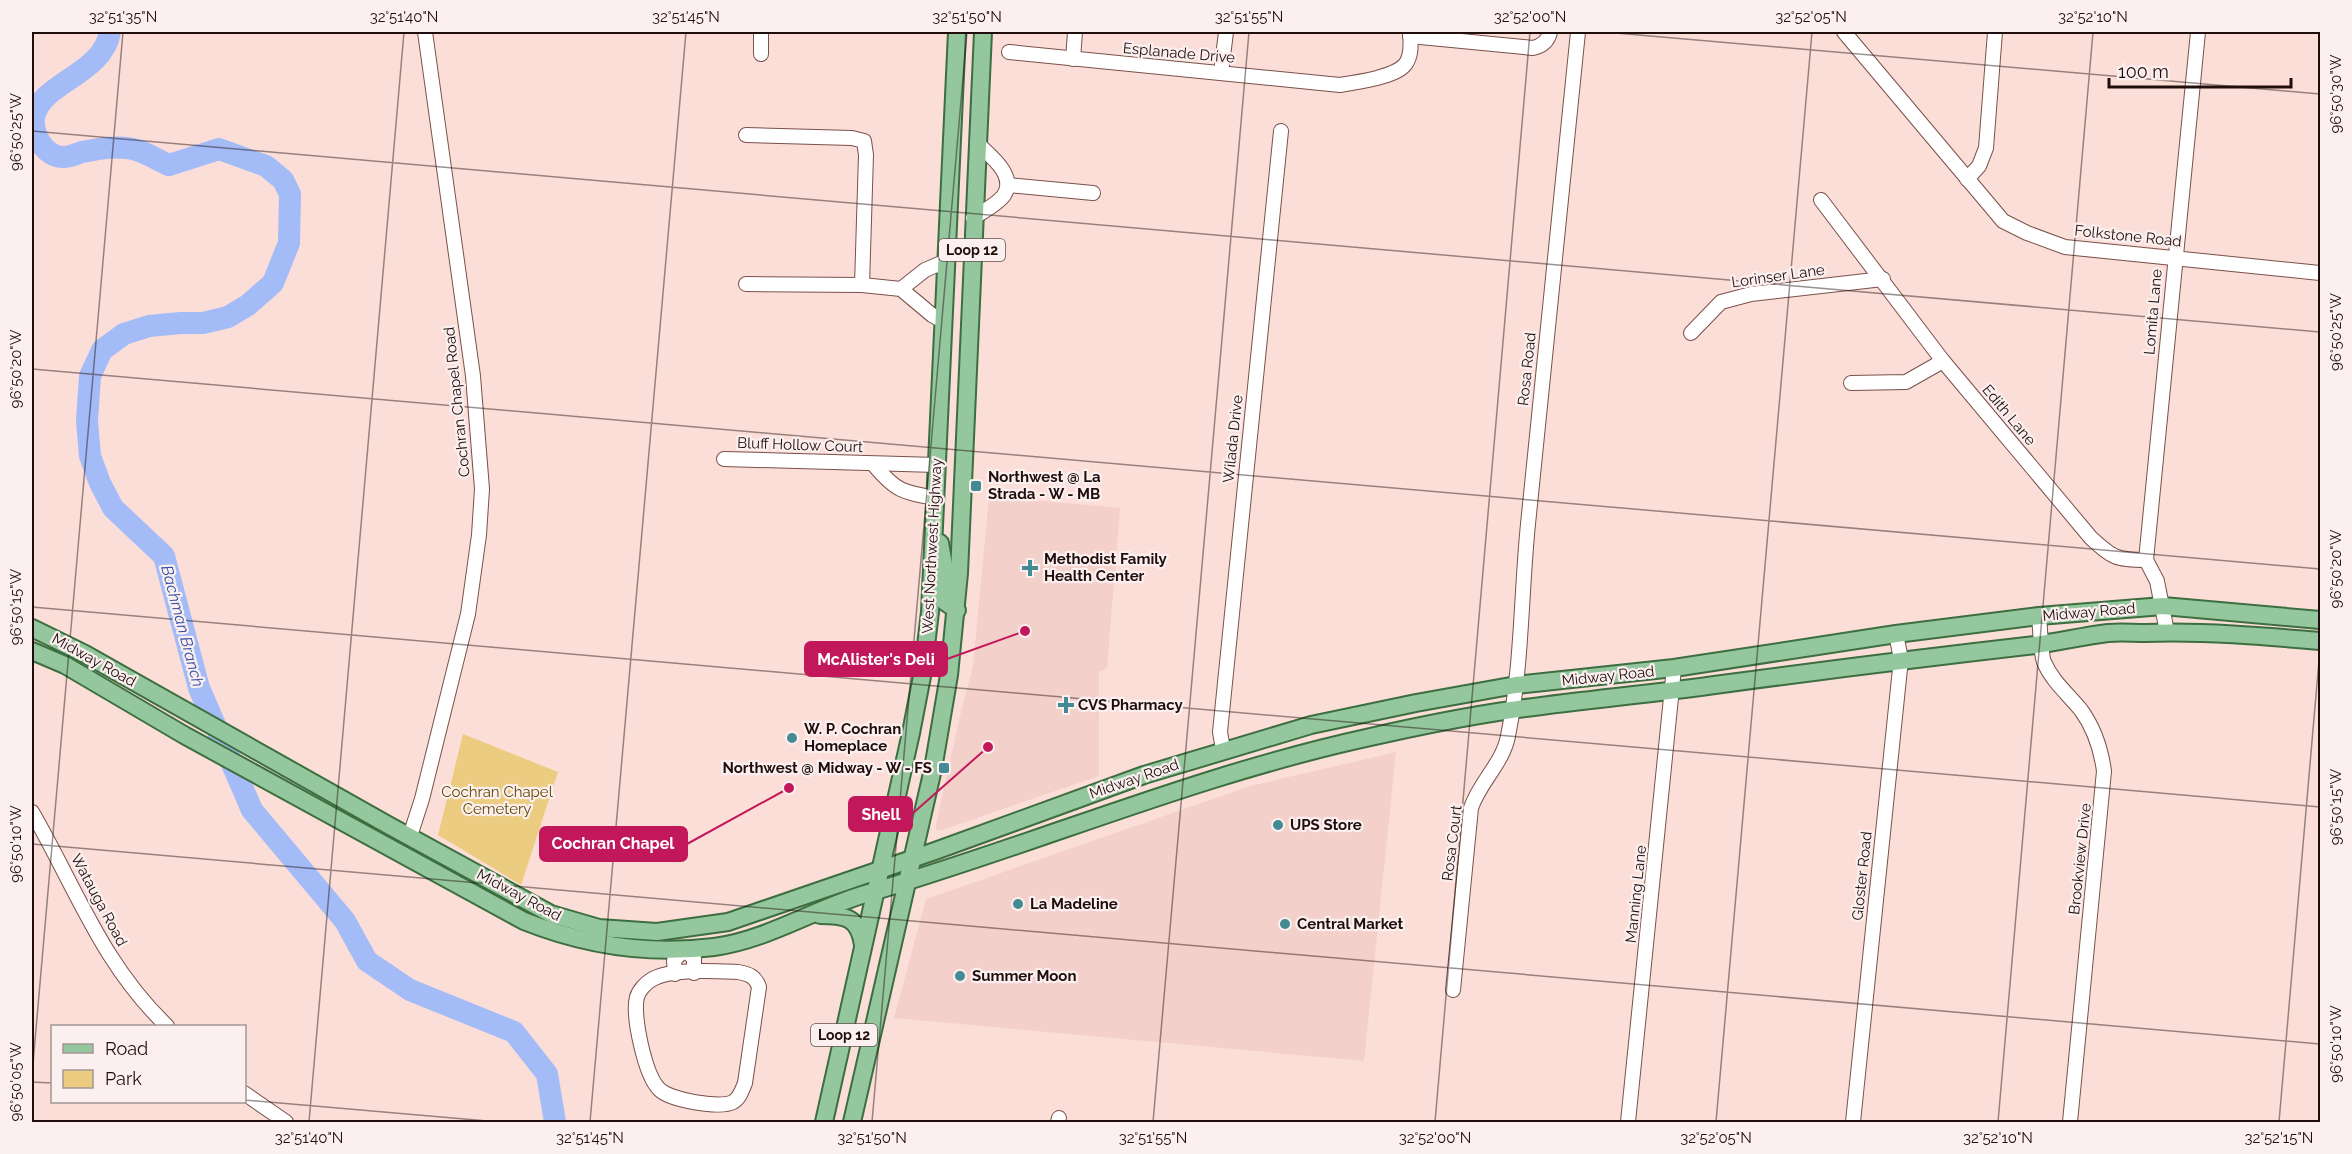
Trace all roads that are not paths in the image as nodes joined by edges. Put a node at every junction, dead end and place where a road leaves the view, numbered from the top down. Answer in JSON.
{"nodes":[{"id":1,"x":425,"y":32,"type":"edge"},
{"id":2,"x":761,"y":32,"type":"edge"},
{"id":3,"x":957,"y":32,"type":"edge"},
{"id":4,"x":983,"y":32,"type":"edge"},
{"id":5,"x":1075,"y":32,"type":"edge"},
{"id":6,"x":1226,"y":32,"type":"edge"},
{"id":7,"x":1550,"y":32,"type":"edge"},
{"id":8,"x":1578,"y":32,"type":"edge"},
{"id":9,"x":1844,"y":32,"type":"edge"},
{"id":10,"x":1995,"y":32,"type":"edge"},
{"id":11,"x":2198,"y":32,"type":"edge"},
{"id":12,"x":1410,"y":34,"type":"edge"},
{"id":13,"x":1009,"y":52,"type":"dead end"},
{"id":14,"x":761,"y":54,"type":"dead end"},
{"id":15,"x":1073,"y":59,"type":"junction"},
{"id":16,"x":1221,"y":73,"type":"junction"},
{"id":17,"x":1281,"y":131,"type":"dead end"},
{"id":18,"x":746,"y":135,"type":"dead end"},
{"id":19,"x":977,"y":143,"type":"junction"},
{"id":20,"x":1967,"y":179,"type":"junction"},
{"id":21,"x":1008,"y":184,"type":"junction"},
{"id":22,"x":1093,"y":193,"type":"dead end"},
{"id":23,"x":1821,"y":200,"type":"dead end"},
{"id":24,"x":973,"y":218,"type":"junction"},
{"id":25,"x":2175,"y":258,"type":"junction"},
{"id":26,"x":946,"y":261,"type":"junction"},
{"id":27,"x":2320,"y":273,"type":"edge"},
{"id":28,"x":1883,"y":279,"type":"junction"},
{"id":29,"x":746,"y":284,"type":"dead end"},
{"id":30,"x":862,"y":285,"type":"junction"},
{"id":31,"x":901,"y":290,"type":"junction"},
{"id":32,"x":943,"y":321,"type":"junction"},
{"id":33,"x":1691,"y":333,"type":"dead end"},
{"id":34,"x":1943,"y":361,"type":"junction"},
{"id":35,"x":1851,"y":383,"type":"dead end"},
{"id":36,"x":724,"y":459,"type":"dead end"},
{"id":37,"x":874,"y":465,"type":"junction"},
{"id":38,"x":937,"y":465,"type":"junction"},
{"id":39,"x":963,"y":468,"type":"junction"},
{"id":40,"x":935,"y":498,"type":"junction"},
{"id":41,"x":934,"y":529,"type":"junction"},
{"id":42,"x":2146,"y":560,"type":"junction"},
{"id":43,"x":2163,"y":606,"type":"junction"},
{"id":44,"x":957,"y":610,"type":"junction"},
{"id":45,"x":2039,"y":616,"type":"junction"},
{"id":46,"x":2320,"y":620,"type":"edge"},
{"id":47,"x":32,"y":628,"type":"edge"},
{"id":48,"x":2167,"y":632,"type":"junction"},
{"id":49,"x":1896,"y":634,"type":"junction"},
{"id":50,"x":2320,"y":641,"type":"edge"},
{"id":51,"x":2043,"y":644,"type":"junction"},
{"id":52,"x":32,"y":651,"type":"edge"},
{"id":53,"x":1901,"y":659,"type":"junction"},
{"id":54,"x":1674,"y":668,"type":"junction"},
{"id":55,"x":1516,"y":686,"type":"junction"},
{"id":56,"x":1674,"y":691,"type":"junction"},
{"id":57,"x":1512,"y":710,"type":"junction"},
{"id":58,"x":1223,"y":749,"type":"junction"},
{"id":59,"x":1230,"y":772,"type":"junction"},
{"id":60,"x":1090,"y":793,"type":"junction"},
{"id":61,"x":32,"y":812,"type":"edge"},
{"id":62,"x":1098,"y":817,"type":"junction"},
{"id":63,"x":410,"y":836,"type":"junction"},
{"id":64,"x":32,"y":838,"type":"edge"},
{"id":65,"x":49,"y":842,"type":"junction"},
{"id":66,"x":403,"y":855,"type":"junction"},
{"id":67,"x":912,"y":859,"type":"junction"},
{"id":68,"x":882,"y":869,"type":"junction"},
{"id":69,"x":906,"y":884,"type":"junction"},
{"id":70,"x":876,"y":892,"type":"junction"},
{"id":71,"x":816,"y":914,"type":"junction"},
{"id":72,"x":683,"y":930,"type":"junction"},
{"id":73,"x":864,"y":948,"type":"junction"},
{"id":74,"x":684,"y":950,"type":"junction"},
{"id":75,"x":694,"y":973,"type":"junction"},
{"id":76,"x":675,"y":974,"type":"junction"},
{"id":77,"x":1454,"y":990,"type":"dead end"},
{"id":78,"x":166,"y":1025,"type":"edge"},
{"id":79,"x":246,"y":1094,"type":"edge"},
{"id":80,"x":286,"y":1122,"type":"edge"},
{"id":81,"x":824,"y":1122,"type":"edge"},
{"id":82,"x":852,"y":1122,"type":"edge"},
{"id":83,"x":1628,"y":1122,"type":"edge"},
{"id":84,"x":1852,"y":1122,"type":"edge"},
{"id":85,"x":2070,"y":1122,"type":"edge"}],
"edges":[{"from":1,"to":63,"type":"street","name":"Cochran Chapel Road"},
{"from":2,"to":14,"type":"street"},
{"from":3,"to":26,"type":"main road","name":"West Northwest Highway","number":"Loop 12"},
{"from":4,"to":19,"type":"main road","name":"West Northwest Highway","number":"Loop 12"},
{"from":5,"to":15,"type":"street"},
{"from":6,"to":16,"type":"street"},
{"from":7,"to":12,"type":"street"},
{"from":8,"to":55,"type":"street","name":"Rosa Road"},
{"from":9,"to":20,"type":"street","name":"Folkstone Road"},
{"from":10,"to":20,"type":"street"},
{"from":11,"to":25,"type":"street","name":"Lomita Lane"},
{"from":12,"to":16,"type":"street","name":"Esplanade Drive"},
{"from":13,"to":15,"type":"street","name":"Esplanade Drive"},
{"from":15,"to":16,"type":"street","name":"Esplanade Drive"},
{"from":17,"to":58,"type":"street","name":"Wilada Drive"},
{"from":18,"to":30,"type":"street"},
{"from":19,"to":21,"type":"street"},
{"from":19,"to":24,"type":"main road","name":"West Northwest Highway","number":"Loop 12"},
{"from":20,"to":25,"type":"street","name":"Folkstone Road"},
{"from":21,"to":22,"type":"street"},
{"from":21,"to":24,"type":"street"},
{"from":23,"to":28,"type":"street","name":"Edith Lane"},
{"from":24,"to":39,"type":"main road","name":"West Northwest Highway","number":"Loop 12"},
{"from":25,"to":27,"type":"street","name":"Folkstone Road"},
{"from":25,"to":42,"type":"street","name":"Lomita Lane"},
{"from":26,"to":31,"type":"street"},
{"from":26,"to":32,"type":"main road","name":"West Northwest Highway","number":"Loop 12"},
{"from":28,"to":33,"type":"street","name":"Lorinser Lane"},
{"from":28,"to":34,"type":"street","name":"Edith Lane"},
{"from":29,"to":30,"type":"street"},
{"from":30,"to":31,"type":"street"},
{"from":31,"to":32,"type":"street"},
{"from":32,"to":38,"type":"main road","name":"West Northwest Highway","number":"Loop 12"},
{"from":34,"to":35,"type":"street"},
{"from":34,"to":42,"type":"street","name":"Edith Lane"},
{"from":36,"to":37,"type":"street","name":"Bluff Hollow Court"},
{"from":37,"to":38,"type":"street","name":"Bluff Hollow Court"},
{"from":37,"to":40,"type":"street","name":"Bluff Hollow Court"},
{"from":38,"to":39,"type":"main road"},
{"from":38,"to":40,"type":"main road","name":"West Northwest Highway","number":"Loop 12"},
{"from":39,"to":44,"type":"main road","name":"West Northwest Highway","number":"Loop 12"},
{"from":40,"to":41,"type":"main road","name":"West Northwest Highway","number":"Loop 12"},
{"from":41,"to":44,"type":"main road"},
{"from":41,"to":68,"type":"main road","name":"West Northwest Highway","number":"Loop 12"},
{"from":42,"to":43,"type":"street"},
{"from":43,"to":45,"type":"main road","name":"Midway Road"},
{"from":43,"to":46,"type":"main road","name":"Midway Road"},
{"from":43,"to":48,"type":"street"},
{"from":44,"to":67,"type":"main road","name":"West Northwest Highway","number":"Loop 12"},
{"from":45,"to":49,"type":"main road","name":"Midway Road"},
{"from":45,"to":51,"type":"street","name":"Brookview Drive"},
{"from":47,"to":63,"type":"main road","name":"Midway Road"},
{"from":48,"to":50,"type":"main road","name":"Midway Road"},
{"from":48,"to":51,"type":"main road","name":"Midway Road"},
{"from":49,"to":53,"type":"street","name":"Gloster Road"},
{"from":49,"to":54,"type":"main road","name":"Midway Road"},
{"from":51,"to":53,"type":"main road","name":"Midway Road"},
{"from":51,"to":85,"type":"street","name":"Brookview Drive"},
{"from":52,"to":66,"type":"main road","name":"Midway Road"},
{"from":53,"to":56,"type":"main road","name":"Midway Road"},
{"from":53,"to":84,"type":"street","name":"Gloster Road"},
{"from":54,"to":55,"type":"main road","name":"Midway Road"},
{"from":54,"to":56,"type":"street","name":"Manning Lane"},
{"from":55,"to":57,"type":"street","name":"Rosa Road"},
{"from":55,"to":58,"type":"main road","name":"Midway Road"},
{"from":56,"to":57,"type":"main road","name":"Midway Road"},
{"from":56,"to":83,"type":"street","name":"Manning Lane"},
{"from":57,"to":59,"type":"main road","name":"Midway Road"},
{"from":57,"to":77,"type":"street","name":"Rosa Court"},
{"from":58,"to":59,"type":"main road"},
{"from":58,"to":60,"type":"main road","name":"Midway Road"},
{"from":59,"to":62,"type":"main road","name":"Midway Road"},
{"from":60,"to":62,"type":"main road"},
{"from":60,"to":67,"type":"main road","name":"Midway Road"},
{"from":61,"to":65,"type":"street","name":"Watauga Road"},
{"from":62,"to":69,"type":"main road","name":"Midway Road"},
{"from":63,"to":66,"type":"main road"},
{"from":63,"to":72,"type":"main road","name":"Midway Road"},
{"from":64,"to":65,"type":"street"},
{"from":65,"to":78,"type":"street","name":"Watauga Road"},
{"from":66,"to":74,"type":"main road","name":"Midway Road"},
{"from":67,"to":68,"type":"main road","name":"Midway Road"},
{"from":67,"to":69,"type":"main road","name":"West Northwest Highway","number":"Loop 12"},
{"from":68,"to":70,"type":"main road","name":"West Northwest Highway","number":"Loop 12"},
{"from":68,"to":72,"type":"main road","name":"Midway Road"},
{"from":69,"to":70,"type":"main road","name":"Midway Road"},
{"from":69,"to":82,"type":"main road","name":"West Northwest Highway","number":"Loop 12"},
{"from":70,"to":71,"type":"main road","name":"Midway Road"},
{"from":70,"to":73,"type":"main road","name":"West Northwest Highway","number":"Loop 12"},
{"from":71,"to":73,"type":"main road"},
{"from":71,"to":74,"type":"main road","name":"Midway Road"},
{"from":72,"to":74,"type":"main road"},
{"from":73,"to":81,"type":"main road","name":"West Northwest Highway","number":"Loop 12"},
{"from":74,"to":75,"type":"street"},
{"from":74,"to":76,"type":"street"},
{"from":75,"to":76,"type":"street"},
{"from":75,"to":76,"type":"street"},
{"from":79,"to":80,"type":"street"}]}
